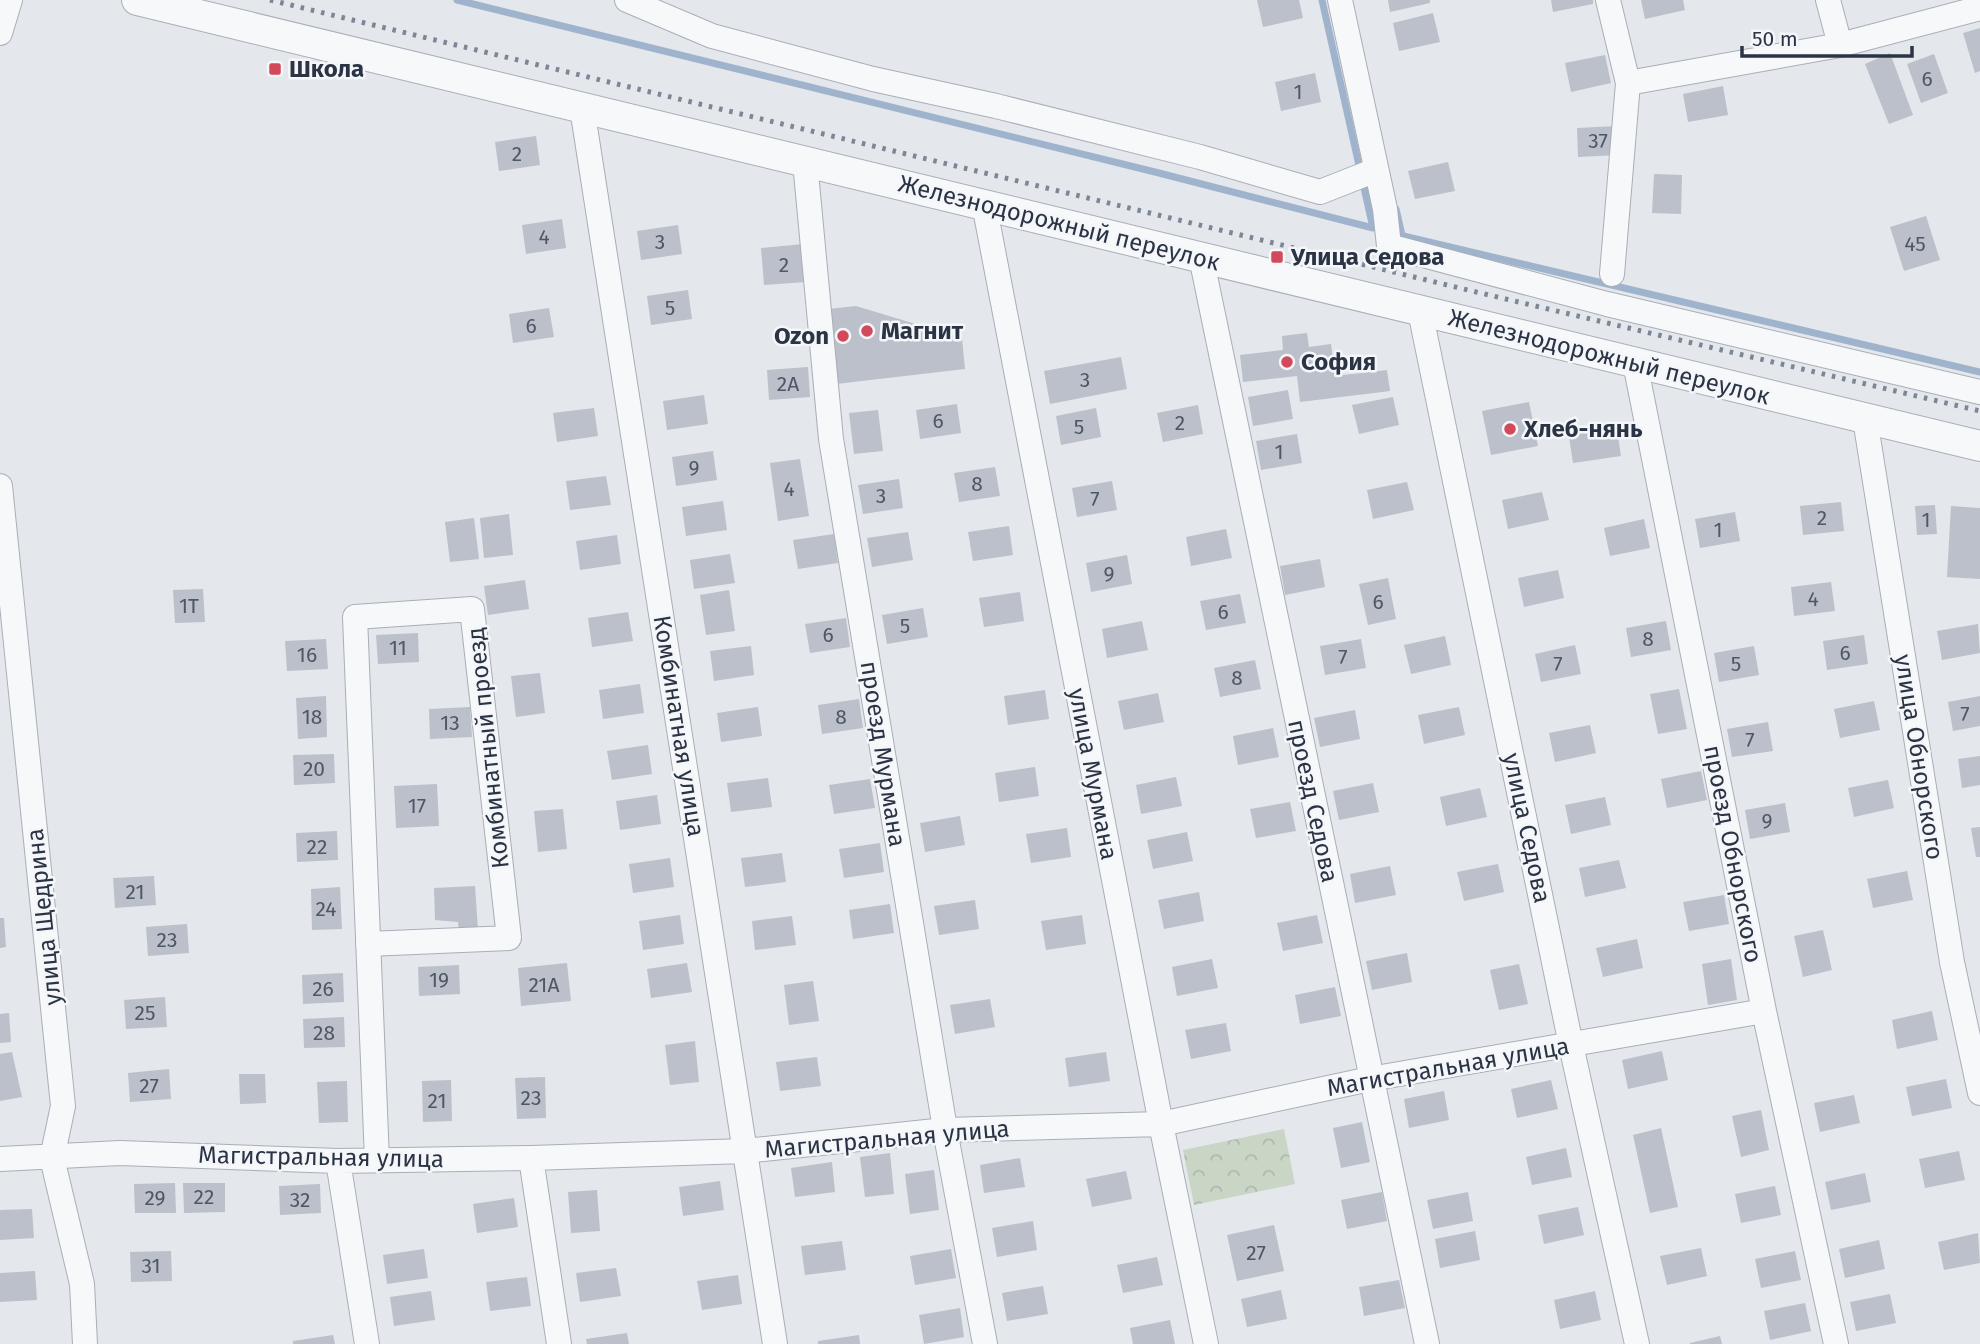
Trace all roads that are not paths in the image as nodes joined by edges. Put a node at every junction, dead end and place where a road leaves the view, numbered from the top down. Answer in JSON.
{"nodes":[{"id":1,"x":10,"y":0,"type":"edge"},
{"id":2,"x":137,"y":0,"type":"edge"},
{"id":3,"x":627,"y":0,"type":"edge"},
{"id":4,"x":1339,"y":0,"type":"edge"},
{"id":5,"x":1608,"y":0,"type":"edge"},
{"id":6,"x":1828,"y":0,"type":"edge"},
{"id":7,"x":1980,"y":8,"type":"edge"},
{"id":8,"x":0,"y":33,"type":"edge"},
{"id":9,"x":1840,"y":45,"type":"junction"},
{"id":10,"x":1628,"y":83,"type":"junction"},
{"id":11,"x":582,"y":108,"type":"junction"},
{"id":12,"x":805,"y":162,"type":"junction"},
{"id":13,"x":1376,"y":170,"type":"junction"},
{"id":14,"x":984,"y":204,"type":"junction"},
{"id":15,"x":1201,"y":257,"type":"junction"},
{"id":16,"x":1612,"y":274,"type":"dead end"},
{"id":17,"x":1420,"y":311,"type":"junction"},
{"id":18,"x":1635,"y":363,"type":"junction"},
{"id":19,"x":1980,"y":392,"type":"edge"},
{"id":20,"x":1865,"y":419,"type":"junction"},
{"id":21,"x":1980,"y":446,"type":"edge"},
{"id":22,"x":0,"y":486,"type":"edge"},
{"id":23,"x":368,"y":944,"type":"junction"},
{"id":24,"x":1764,"y":1011,"type":"junction"},
{"id":25,"x":1571,"y":1045,"type":"junction"},
{"id":26,"x":1370,"y":1079,"type":"junction"},
{"id":27,"x":1980,"y":1093,"type":"edge"},
{"id":28,"x":1161,"y":1124,"type":"junction"},
{"id":29,"x":945,"y":1130,"type":"junction"},
{"id":30,"x":745,"y":1151,"type":"junction"},
{"id":31,"x":52,"y":1158,"type":"junction"},
{"id":32,"x":531,"y":1158,"type":"junction"},
{"id":33,"x":0,"y":1159,"type":"edge"},
{"id":34,"x":377,"y":1160,"type":"junction"},
{"id":35,"x":338,"y":1161,"type":"junction"},
{"id":36,"x":85,"y":1344,"type":"edge"},
{"id":37,"x":368,"y":1344,"type":"edge"},
{"id":38,"x":559,"y":1344,"type":"edge"},
{"id":39,"x":775,"y":1344,"type":"edge"},
{"id":40,"x":985,"y":1344,"type":"edge"},
{"id":41,"x":1206,"y":1344,"type":"edge"},
{"id":42,"x":1427,"y":1344,"type":"edge"},
{"id":43,"x":1637,"y":1344,"type":"edge"},
{"id":44,"x":1836,"y":1344,"type":"edge"}],
"edges":[{"from":1,"to":8,"type":"street"},
{"from":2,"to":11,"type":"street","name":"Железнодорожный переулок"},
{"from":3,"to":13,"type":"street"},
{"from":4,"to":13,"type":"street"},
{"from":5,"to":10,"type":"street"},
{"from":6,"to":9,"type":"street"},
{"from":7,"to":9,"type":"street"},
{"from":9,"to":10,"type":"street"},
{"from":10,"to":16,"type":"street"},
{"from":11,"to":12,"type":"street","name":"Железнодорожный переулок"},
{"from":11,"to":30,"type":"street","name":"Комбинатная улица"},
{"from":12,"to":14,"type":"street","name":"Железнодорожный переулок"},
{"from":12,"to":29,"type":"street","name":"проезд Мурмана"},
{"from":13,"to":19,"type":"street"},
{"from":14,"to":15,"type":"street","name":"Железнодорожный переулок"},
{"from":14,"to":28,"type":"street","name":"улица Мурмана"},
{"from":15,"to":17,"type":"street","name":"Железнодорожный переулок"},
{"from":15,"to":26,"type":"street","name":"проезд Седова"},
{"from":17,"to":18,"type":"street","name":"Железнодорожный переулок"},
{"from":17,"to":25,"type":"street","name":"улица Седова"},
{"from":18,"to":20,"type":"street","name":"Железнодорожный переулок"},
{"from":18,"to":24,"type":"street","name":"проезд Обнорского"},
{"from":20,"to":21,"type":"street","name":"Железнодорожный переулок"},
{"from":20,"to":27,"type":"street","name":"улица Обнорского"},
{"from":22,"to":31,"type":"street","name":"улица Щедрина"},
{"from":23,"to":23,"type":"street","name":"Комбинатный проезд"},
{"from":23,"to":34,"type":"street","name":"Комбинатный проезд"},
{"from":24,"to":25,"type":"street","name":"Магистральная улица"},
{"from":24,"to":44,"type":"street","name":"проезд Обнорского"},
{"from":25,"to":26,"type":"street","name":"Магистральная улица"},
{"from":25,"to":43,"type":"street","name":"улица Седова"},
{"from":26,"to":28,"type":"street","name":"Магистральная улица"},
{"from":26,"to":42,"type":"street","name":"проезд Седова"},
{"from":28,"to":29,"type":"street","name":"Магистральная улица"},
{"from":28,"to":41,"type":"street","name":"улица Мурмана"},
{"from":29,"to":30,"type":"street","name":"Магистральная улица"},
{"from":29,"to":40,"type":"street","name":"проезд Мурмана"},
{"from":30,"to":32,"type":"street","name":"Магистральная улица"},
{"from":30,"to":39,"type":"street","name":"Комбинатная улица"},
{"from":31,"to":33,"type":"street","name":"Магистральная улица"},
{"from":31,"to":35,"type":"street","name":"Магистральная улица"},
{"from":31,"to":36,"type":"street","name":"улица Щедрина"},
{"from":32,"to":34,"type":"street","name":"Магистральная улица"},
{"from":32,"to":38,"type":"street"},
{"from":34,"to":35,"type":"street","name":"Магистральная улица"},
{"from":35,"to":37,"type":"street"}]}
